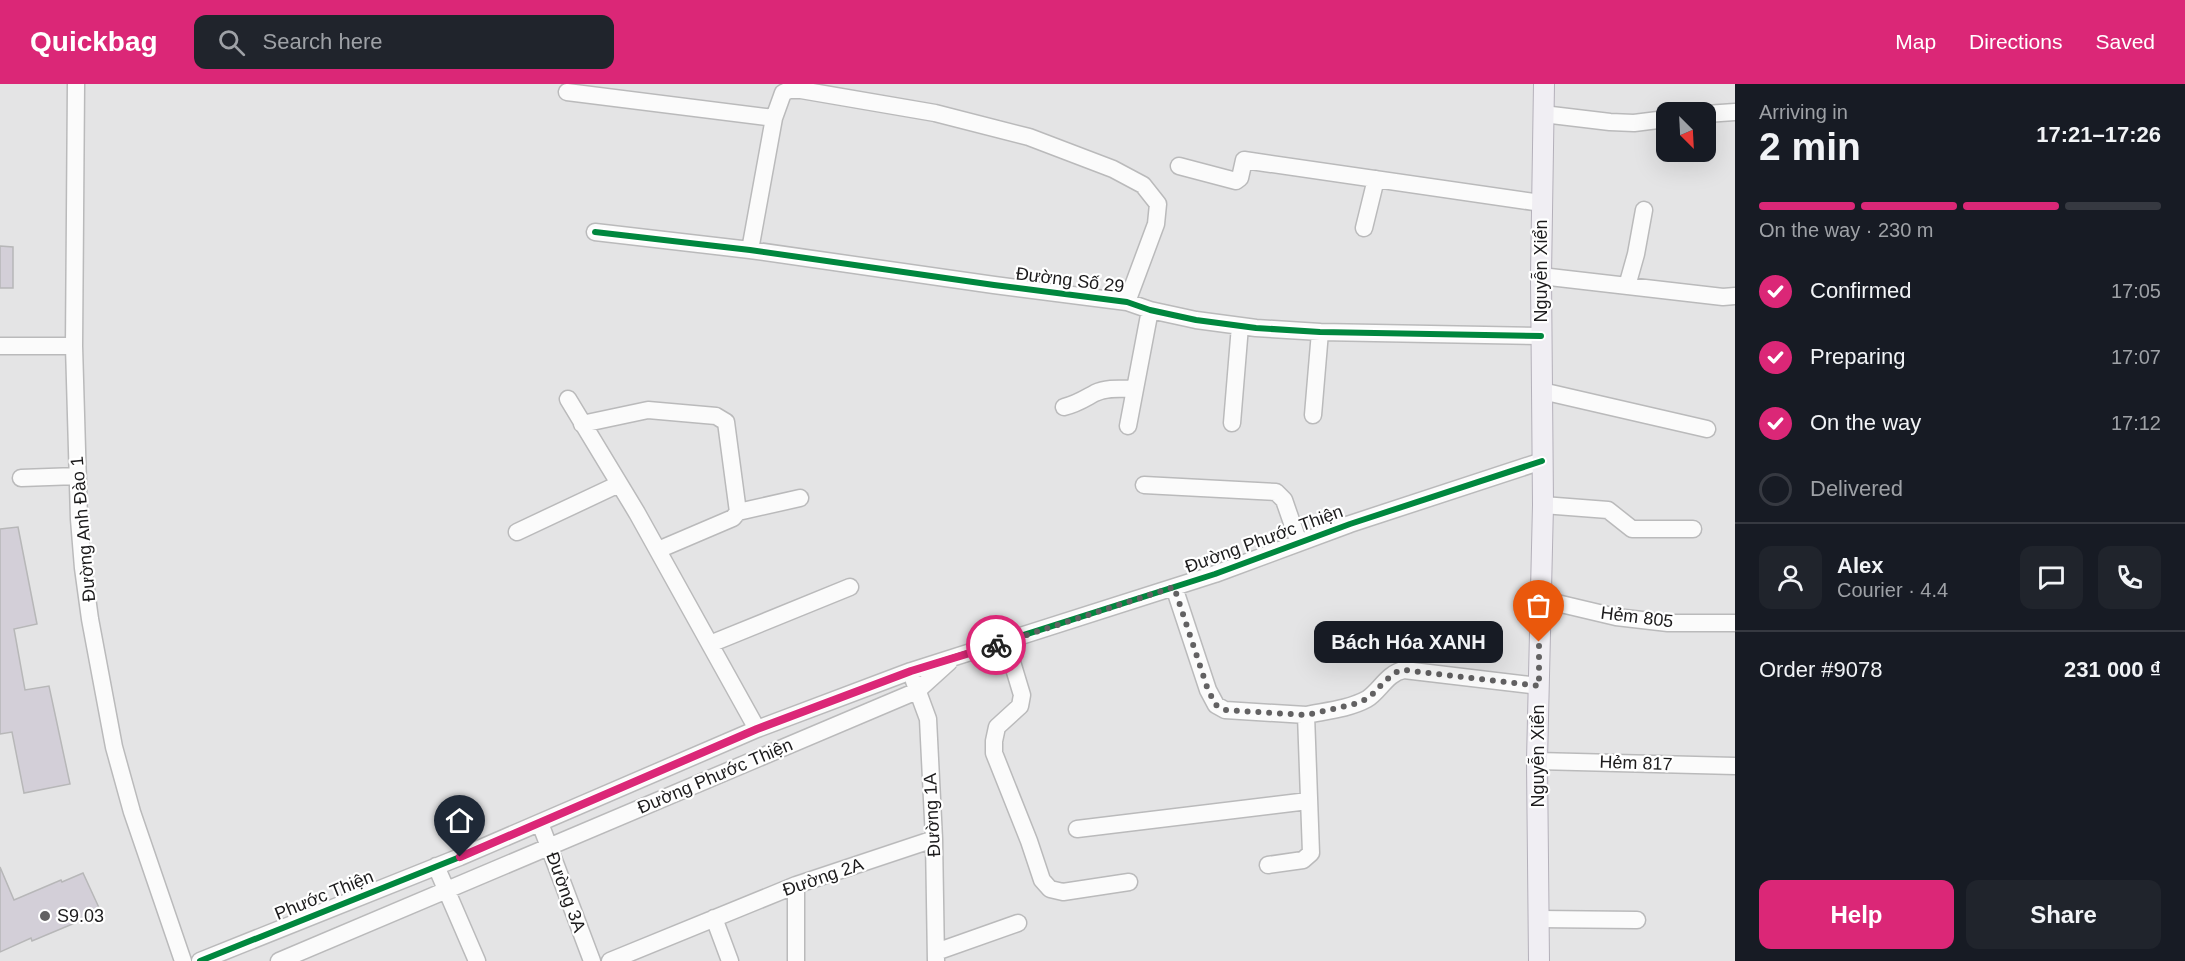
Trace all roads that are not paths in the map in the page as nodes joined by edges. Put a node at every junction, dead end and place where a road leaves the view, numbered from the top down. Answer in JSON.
{"nodes":[{"id":1,"x":76,"y":84,"type":"edge"},
{"id":2,"x":1544,"y":84,"type":"edge"},
{"id":3,"x":567,"y":92,"type":"dead end"},
{"id":4,"x":1735,"y":112,"type":"edge"},
{"id":5,"x":1716,"y":113,"type":"edge"},
{"id":6,"x":1544,"y":114,"type":"junction"},
{"id":7,"x":774,"y":118,"type":"junction"},
{"id":8,"x":1656,"y":120,"type":"edge"},
{"id":9,"x":1179,"y":166,"type":"dead end"},
{"id":10,"x":1376,"y":179,"type":"junction"},
{"id":11,"x":1541,"y":204,"type":"junction"},
{"id":12,"x":1644,"y":210,"type":"dead end"},
{"id":13,"x":1364,"y":228,"type":"dead end"},
{"id":14,"x":595,"y":232,"type":"dead end"},
{"id":15,"x":750,"y":250,"type":"junction"},
{"id":16,"x":1541,"y":276,"type":"junction"},
{"id":17,"x":1627,"y":285,"type":"junction"},
{"id":18,"x":1735,"y":296,"type":"edge"},
{"id":19,"x":1127,"y":302,"type":"junction"},
{"id":20,"x":1150,"y":310,"type":"junction"},
{"id":21,"x":1240,"y":326,"type":"junction"},
{"id":22,"x":1320,"y":332,"type":"junction"},
{"id":23,"x":1541,"y":336,"type":"junction"},
{"id":24,"x":0,"y":346,"type":"edge"},
{"id":25,"x":74,"y":346,"type":"junction"},
{"id":26,"x":1134,"y":389,"type":"junction"},
{"id":27,"x":1542,"y":391,"type":"junction"},
{"id":28,"x":568,"y":399,"type":"dead end"},
{"id":29,"x":1064,"y":407,"type":"dead end"},
{"id":30,"x":1314,"y":415,"type":"dead end"},
{"id":31,"x":1232,"y":423,"type":"dead end"},
{"id":32,"x":582,"y":424,"type":"junction"},
{"id":33,"x":1128,"y":426,"type":"dead end"},
{"id":34,"x":1707,"y":429,"type":"dead end"},
{"id":35,"x":1542,"y":461,"type":"junction"},
{"id":36,"x":77,"y":476,"type":"junction"},
{"id":37,"x":21,"y":478,"type":"dead end"},
{"id":38,"x":620,"y":484,"type":"junction"},
{"id":39,"x":1144,"y":485,"type":"dead end"},
{"id":40,"x":800,"y":498,"type":"dead end"},
{"id":41,"x":1543,"y":505,"type":"junction"},
{"id":42,"x":738,"y":512,"type":"junction"},
{"id":43,"x":1693,"y":529,"type":"dead end"},
{"id":44,"x":517,"y":532,"type":"dead end"},
{"id":45,"x":1299,"y":543,"type":"junction"},
{"id":46,"x":658,"y":550,"type":"junction"},
{"id":47,"x":850,"y":587,"type":"dead end"},
{"id":48,"x":1174,"y":587,"type":"junction"},
{"id":49,"x":1540,"y":599,"type":"junction"},
{"id":50,"x":1735,"y":623,"type":"edge"},
{"id":51,"x":1006,"y":642,"type":"junction"},
{"id":52,"x":710,"y":644,"type":"junction"},
{"id":53,"x":952,"y":659,"type":"junction"},
{"id":54,"x":911,"y":671,"type":"junction"},
{"id":55,"x":1539,"y":686,"type":"junction"},
{"id":56,"x":917,"y":691,"type":"junction"},
{"id":57,"x":1306,"y":715,"type":"junction"},
{"id":58,"x":757,"y":729,"type":"junction"},
{"id":59,"x":1537,"y":761,"type":"junction"},
{"id":60,"x":1735,"y":766,"type":"edge"},
{"id":61,"x":1308,"y":801,"type":"junction"},
{"id":62,"x":540,"y":823,"type":"junction"},
{"id":63,"x":1077,"y":829,"type":"dead end"},
{"id":64,"x":934,"y":839,"type":"junction"},
{"id":65,"x":549,"y":846,"type":"junction"},
{"id":66,"x":460,"y":857,"type":"joint"},
{"id":67,"x":1268,"y":865,"type":"dead end"},
{"id":68,"x":436,"y":866,"type":"junction"},
{"id":69,"x":1129,"y":882,"type":"dead end"},
{"id":70,"x":796,"y":885,"type":"junction"},
{"id":71,"x":447,"y":890,"type":"junction"},
{"id":72,"x":714,"y":918,"type":"junction"},
{"id":73,"x":1539,"y":919,"type":"junction"},
{"id":74,"x":1637,"y":920,"type":"dead end"},
{"id":75,"x":1018,"y":923,"type":"dead end"},
{"id":76,"x":936,"y":956,"type":"edge"},
{"id":77,"x":183,"y":961,"type":"edge"},
{"id":78,"x":200,"y":961,"type":"edge"},
{"id":79,"x":279,"y":961,"type":"edge"},
{"id":80,"x":477,"y":961,"type":"edge"},
{"id":81,"x":592,"y":961,"type":"edge"},
{"id":82,"x":610,"y":961,"type":"edge"},
{"id":83,"x":730,"y":961,"type":"edge"},
{"id":84,"x":796,"y":961,"type":"edge"},
{"id":85,"x":1539,"y":961,"type":"edge"}],
"edges":[{"from":1,"to":25,"type":"street","name":"Đường Anh Đào 1"},
{"from":2,"to":6,"type":"main road","name":"Nguyễn Xiển"},
{"from":3,"to":7,"type":"street"},
{"from":4,"to":5,"type":"street"},
{"from":6,"to":8,"type":"street"},
{"from":6,"to":11,"type":"main road","name":"Nguyễn Xiển"},
{"from":7,"to":15,"type":"street"},
{"from":7,"to":19,"type":"street"},
{"from":9,"to":10,"type":"street"},
{"from":10,"to":11,"type":"street"},
{"from":10,"to":13,"type":"street"},
{"from":11,"to":16,"type":"main road","name":"Nguyễn Xiển"},
{"from":12,"to":17,"type":"street"},
{"from":14,"to":15,"type":"street","name":"Đường Số 29"},
{"from":15,"to":19,"type":"street","name":"Đường Số 29"},
{"from":16,"to":17,"type":"street"},
{"from":16,"to":23,"type":"main road","name":"Nguyễn Xiển"},
{"from":17,"to":18,"type":"street"},
{"from":19,"to":20,"type":"street","name":"Đường Số 29"},
{"from":20,"to":21,"type":"street","name":"Đường Số 29"},
{"from":20,"to":26,"type":"street"},
{"from":21,"to":22,"type":"street","name":"Đường Số 29"},
{"from":21,"to":31,"type":"street"},
{"from":22,"to":23,"type":"street","name":"Đường Số 29"},
{"from":22,"to":30,"type":"street"},
{"from":23,"to":27,"type":"main road","name":"Nguyễn Xiển"},
{"from":24,"to":25,"type":"street"},
{"from":25,"to":36,"type":"street","name":"Đường Anh Đào 1"},
{"from":26,"to":29,"type":"street"},
{"from":26,"to":33,"type":"street"},
{"from":27,"to":34,"type":"street"},
{"from":27,"to":35,"type":"main road","name":"Nguyễn Xiển"},
{"from":28,"to":32,"type":"street"},
{"from":32,"to":38,"type":"street"},
{"from":32,"to":42,"type":"street"},
{"from":35,"to":41,"type":"main road","name":"Nguyễn Xiển"},
{"from":35,"to":45,"type":"street","name":"Đường Phước Thiện"},
{"from":36,"to":37,"type":"street"},
{"from":36,"to":77,"type":"street","name":"Đường Anh Đào 1"},
{"from":38,"to":44,"type":"street"},
{"from":38,"to":46,"type":"street"},
{"from":39,"to":45,"type":"street"},
{"from":40,"to":42,"type":"street"},
{"from":41,"to":43,"type":"street"},
{"from":41,"to":49,"type":"main road","name":"Nguyễn Xiển"},
{"from":42,"to":46,"type":"street"},
{"from":45,"to":48,"type":"street","name":"Đường Phước Thiện"},
{"from":46,"to":52,"type":"street"},
{"from":47,"to":52,"type":"street"},
{"from":48,"to":51,"type":"street","name":"Đường Phước Thiện"},
{"from":48,"to":57,"type":"street"},
{"from":49,"to":50,"type":"street","name":"Hẻm 805"},
{"from":49,"to":55,"type":"main road","name":"Nguyễn Xiển"},
{"from":51,"to":53,"type":"street","name":"Đường Phước Thiện"},
{"from":51,"to":69,"type":"street"},
{"from":52,"to":58,"type":"street"},
{"from":53,"to":54,"type":"street","name":"Đường Phước Thiện"},
{"from":53,"to":56,"type":"street","name":"Đường Phước Thiện"},
{"from":54,"to":56,"type":"street","name":"Đường 1A"},
{"from":54,"to":58,"type":"street","name":"Đường Phước Thiện"},
{"from":55,"to":57,"type":"street"},
{"from":55,"to":59,"type":"main road","name":"Nguyễn Xiển"},
{"from":56,"to":64,"type":"street","name":"Đường 1A"},
{"from":56,"to":65,"type":"street","name":"Đường Phước Thiện"},
{"from":57,"to":61,"type":"street"},
{"from":58,"to":62,"type":"street","name":"Đường Phước Thiện"},
{"from":59,"to":60,"type":"street","name":"Hẻm 817"},
{"from":59,"to":73,"type":"main road","name":"Nguyễn Xiển"},
{"from":61,"to":63,"type":"street"},
{"from":61,"to":67,"type":"street"},
{"from":62,"to":65,"type":"street","name":"Đường 3A"},
{"from":62,"to":66,"type":"street","name":"Đường Phước Thiện"},
{"from":64,"to":70,"type":"street","name":"Đường 2A"},
{"from":64,"to":76,"type":"street","name":"Đường 1A"},
{"from":65,"to":71,"type":"street","name":"Đường Phước Thiện"},
{"from":65,"to":81,"type":"street","name":"Đường 3A"},
{"from":66,"to":68,"type":"street","name":"Phước Thiện"},
{"from":68,"to":71,"type":"street"},
{"from":68,"to":78,"type":"street","name":"Phước Thiện"},
{"from":70,"to":72,"type":"street","name":"Đường 2A"},
{"from":70,"to":84,"type":"street"},
{"from":71,"to":79,"type":"street"},
{"from":71,"to":80,"type":"street"},
{"from":72,"to":82,"type":"street","name":"Đường 2A"},
{"from":72,"to":83,"type":"street"},
{"from":73,"to":74,"type":"street"},
{"from":73,"to":85,"type":"main road","name":"Nguyễn Xiển"},
{"from":75,"to":76,"type":"street"}]}
